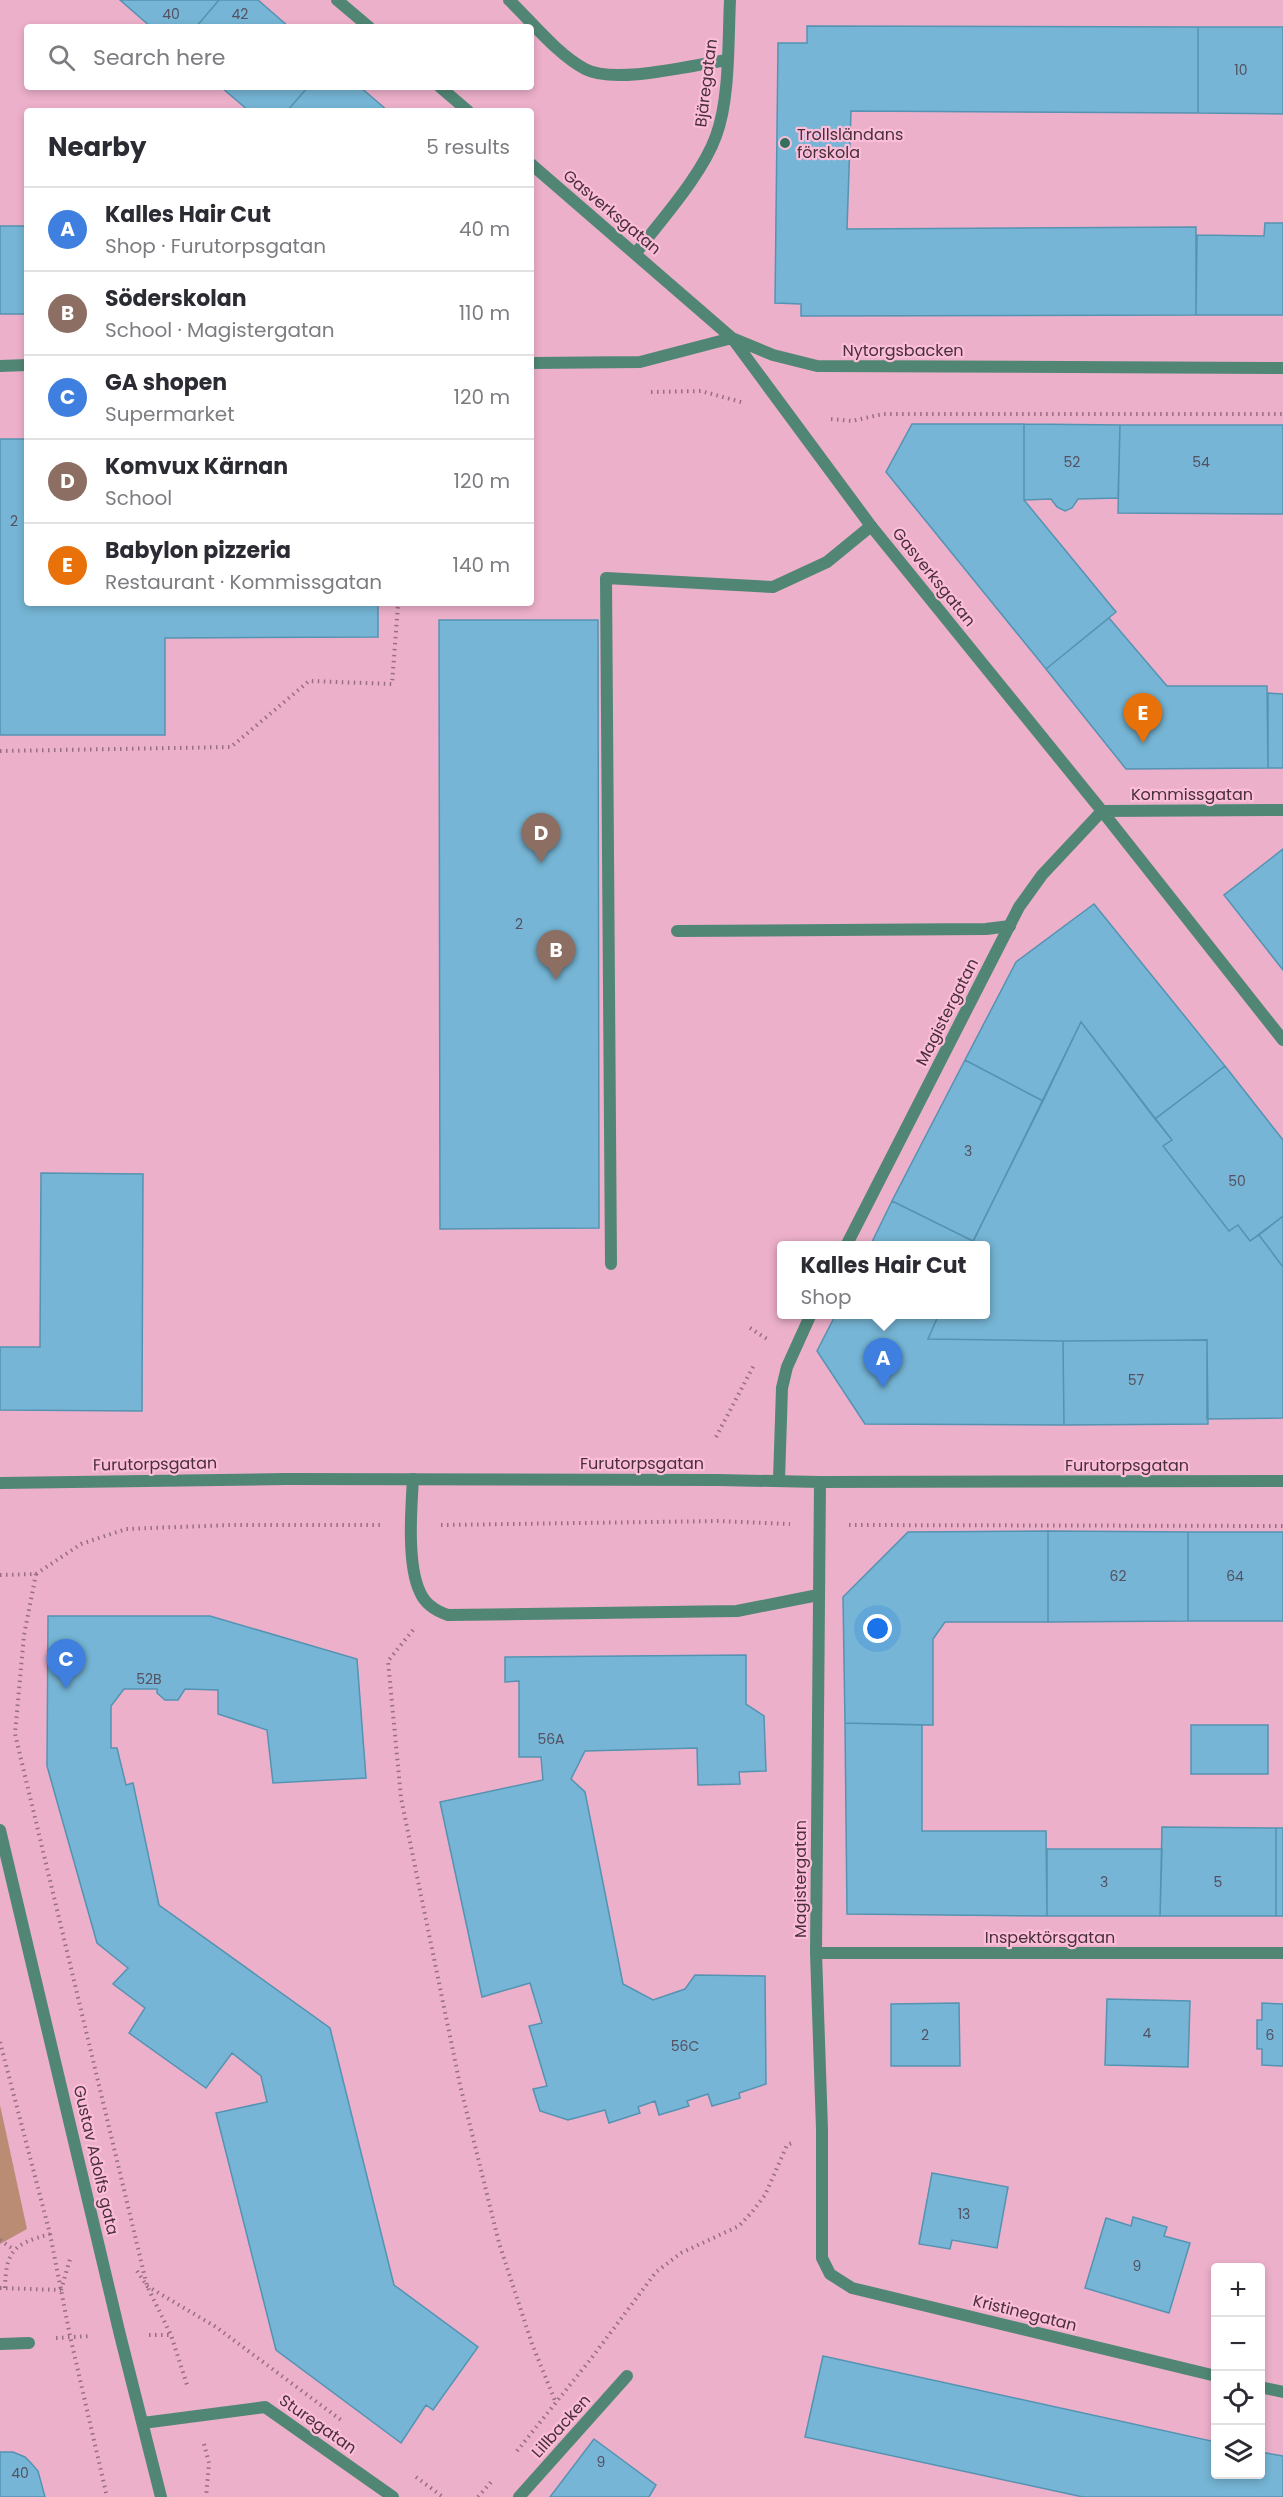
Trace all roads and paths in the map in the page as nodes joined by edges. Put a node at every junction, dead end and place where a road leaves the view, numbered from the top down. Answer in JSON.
{"nodes":[{"id":1,"x":337,"y":0,"type":"edge"},
{"id":2,"x":509,"y":0,"type":"edge"},
{"id":3,"x":730,"y":0,"type":"edge"},
{"id":4,"x":365,"y":24,"type":"edge"},
{"id":5,"x":533,"y":24,"type":"edge"},
{"id":6,"x":534,"y":25,"type":"edge"},
{"id":7,"x":727,"y":60,"type":"junction"},
{"id":8,"x":444,"y":90,"type":"edge"},
{"id":9,"x":464,"y":108,"type":"edge"},
{"id":10,"x":534,"y":167,"type":"edge"},
{"id":11,"x":636,"y":253,"type":"junction"},
{"id":12,"x":732,"y":338,"type":"junction"},
{"id":13,"x":534,"y":363,"type":"edge"},
{"id":14,"x":24,"y":365,"type":"edge"},
{"id":15,"x":0,"y":366,"type":"edge"},
{"id":16,"x":1283,"y":368,"type":"edge"},
{"id":17,"x":643,"y":392,"type":"dead end"},
{"id":18,"x":1283,"y":414,"type":"edge"},
{"id":19,"x":789,"y":415,"type":"junction"},
{"id":20,"x":871,"y":526,"type":"junction"},
{"id":21,"x":398,"y":606,"type":"edge"},
{"id":22,"x":0,"y":751,"type":"edge"},
{"id":23,"x":1283,"y":810,"type":"edge"},
{"id":24,"x":1102,"y":811,"type":"junction"},
{"id":25,"x":1010,"y":926,"type":"junction"},
{"id":26,"x":677,"y":932,"type":"dead end"},
{"id":27,"x":1283,"y":1040,"type":"edge"},
{"id":28,"x":848,"y":1241,"type":"edge"},
{"id":29,"x":611,"y":1264,"type":"dead end"},
{"id":30,"x":809,"y":1319,"type":"edge"},
{"id":31,"x":750,"y":1329,"type":"dead end"},
{"id":32,"x":772,"y":1331,"type":"dead end"},
{"id":33,"x":768,"y":1339,"type":"junction"},
{"id":34,"x":762,"y":1349,"type":"dead end"},
{"id":35,"x":757,"y":1359,"type":"dead end"},
{"id":36,"x":716,"y":1437,"type":"dead end"},
{"id":37,"x":413,"y":1479,"type":"junction"},
{"id":38,"x":779,"y":1480,"type":"junction"},
{"id":39,"x":1283,"y":1481,"type":"edge"},
{"id":40,"x":820,"y":1482,"type":"junction"},
{"id":41,"x":0,"y":1483,"type":"edge"},
{"id":42,"x":411,"y":1525,"type":"junction"},
{"id":43,"x":818,"y":1525,"type":"junction"},
{"id":44,"x":1283,"y":1526,"type":"edge"},
{"id":45,"x":36,"y":1574,"type":"junction"},
{"id":46,"x":0,"y":1575,"type":"edge"},
{"id":47,"x":818,"y":1595,"type":"junction"},
{"id":48,"x":431,"y":1606,"type":"junction"},
{"id":49,"x":0,"y":1830,"type":"edge"},
{"id":50,"x":816,"y":1953,"type":"junction"},
{"id":51,"x":1283,"y":1953,"type":"edge"},
{"id":52,"x":0,"y":2042,"type":"edge"},
{"id":53,"x":787,"y":2145,"type":"dead end"},
{"id":54,"x":50,"y":2234,"type":"junction"},
{"id":55,"x":0,"y":2240,"type":"edge"},
{"id":56,"x":13,"y":2250,"type":"junction"},
{"id":57,"x":830,"y":2274,"type":"joint"},
{"id":58,"x":147,"y":2286,"type":"junction"},
{"id":59,"x":2,"y":2288,"type":"edge"},
{"id":60,"x":61,"y":2290,"type":"junction"},
{"id":61,"x":171,"y":2335,"type":"dead end"},
{"id":62,"x":29,"y":2343,"type":"dead end"},
{"id":63,"x":0,"y":2344,"type":"edge"},
{"id":64,"x":1211,"y":2375,"type":"edge"},
{"id":65,"x":627,"y":2376,"type":"dead end"},
{"id":66,"x":1265,"y":2387,"type":"edge"},
{"id":67,"x":1283,"y":2392,"type":"edge"},
{"id":68,"x":556,"y":2403,"type":"junction"},
{"id":69,"x":143,"y":2424,"type":"junction"},
{"id":70,"x":349,"y":2426,"type":"dead end"},
{"id":71,"x":514,"y":2454,"type":"dead end"},
{"id":72,"x":415,"y":2476,"type":"dead end"},
{"id":73,"x":493,"y":2480,"type":"dead end"},
{"id":74,"x":107,"y":2497,"type":"edge"},
{"id":75,"x":161,"y":2497,"type":"edge"},
{"id":76,"x":393,"y":2497,"type":"edge"},
{"id":77,"x":443,"y":2497,"type":"edge"},
{"id":78,"x":478,"y":2497,"type":"edge"},
{"id":79,"x":519,"y":2497,"type":"edge"}],
"edges":[{"from":1,"to":4,"type":"street"},
{"from":2,"to":5,"type":"street"},
{"from":3,"to":7,"type":"street","name":"Bjäregatan"},
{"from":6,"to":7,"type":"street"},
{"from":7,"to":11,"type":"street","name":"Bjäregatan"},
{"from":8,"to":9,"type":"street"},
{"from":10,"to":11,"type":"street","name":"Gasverksgatan"},
{"from":11,"to":12,"type":"street","name":"Gasverksgatan"},
{"from":12,"to":13,"type":"street"},
{"from":12,"to":16,"type":"street","name":"Nytorgsbacken"},
{"from":12,"to":19,"type":"street","name":"Gasverksgatan"},
{"from":14,"to":15,"type":"street"},
{"from":17,"to":19,"type":"path"},
{"from":18,"to":19,"type":"path"},
{"from":19,"to":20,"type":"street","name":"Gasverksgatan"},
{"from":20,"to":24,"type":"street","name":"Gasverksgatan"},
{"from":20,"to":29,"type":"street"},
{"from":21,"to":22,"type":"path"},
{"from":23,"to":24,"type":"street","name":"Kommissgatan"},
{"from":24,"to":25,"type":"street","name":"Magistergatan"},
{"from":24,"to":27,"type":"street","name":"Gasverksgatan"},
{"from":25,"to":26,"type":"street"},
{"from":25,"to":28,"type":"street","name":"Magistergatan"},
{"from":30,"to":38,"type":"street"},
{"from":31,"to":33,"type":"path"},
{"from":32,"to":33,"type":"path"},
{"from":33,"to":34,"type":"path"},
{"from":35,"to":36,"type":"path"},
{"from":37,"to":38,"type":"street","name":"Furutorpsgatan"},
{"from":37,"to":41,"type":"street","name":"Furutorpsgatan"},
{"from":37,"to":42,"type":"street"},
{"from":38,"to":40,"type":"street","name":"Furutorpsgatan"},
{"from":39,"to":40,"type":"street","name":"Furutorpsgatan"},
{"from":40,"to":43,"type":"street","name":"Magistergatan"},
{"from":42,"to":43,"type":"path"},
{"from":42,"to":45,"type":"path"},
{"from":42,"to":48,"type":"street"},
{"from":43,"to":44,"type":"path"},
{"from":43,"to":47,"type":"street","name":"Magistergatan"},
{"from":45,"to":46,"type":"path"},
{"from":45,"to":58,"type":"path"},
{"from":47,"to":48,"type":"street"},
{"from":47,"to":50,"type":"street","name":"Magistergatan"},
{"from":48,"to":68,"type":"path"},
{"from":49,"to":69,"type":"street","name":"Gustav Adolfs gata"},
{"from":50,"to":51,"type":"street","name":"Inspektörsgatan"},
{"from":50,"to":57,"type":"street","name":"Magistergatan"},
{"from":52,"to":54,"type":"path"},
{"from":53,"to":68,"type":"path"},
{"from":54,"to":56,"type":"path"},
{"from":54,"to":60,"type":"path"},
{"from":55,"to":56,"type":"path"},
{"from":56,"to":59,"type":"path"},
{"from":57,"to":64,"type":"street","name":"Kristinegatan"},
{"from":58,"to":61,"type":"path"},
{"from":58,"to":70,"type":"path"},
{"from":59,"to":60,"type":"path"},
{"from":60,"to":74,"type":"path"},
{"from":62,"to":63,"type":"street"},
{"from":65,"to":79,"type":"street","name":"Lillbacken"},
{"from":66,"to":67,"type":"street"},
{"from":68,"to":71,"type":"path"},
{"from":69,"to":75,"type":"street","name":"Gustav Adolfs gata"},
{"from":69,"to":76,"type":"street","name":"Sturegatan"},
{"from":72,"to":77,"type":"path"},
{"from":73,"to":78,"type":"path"}]}
